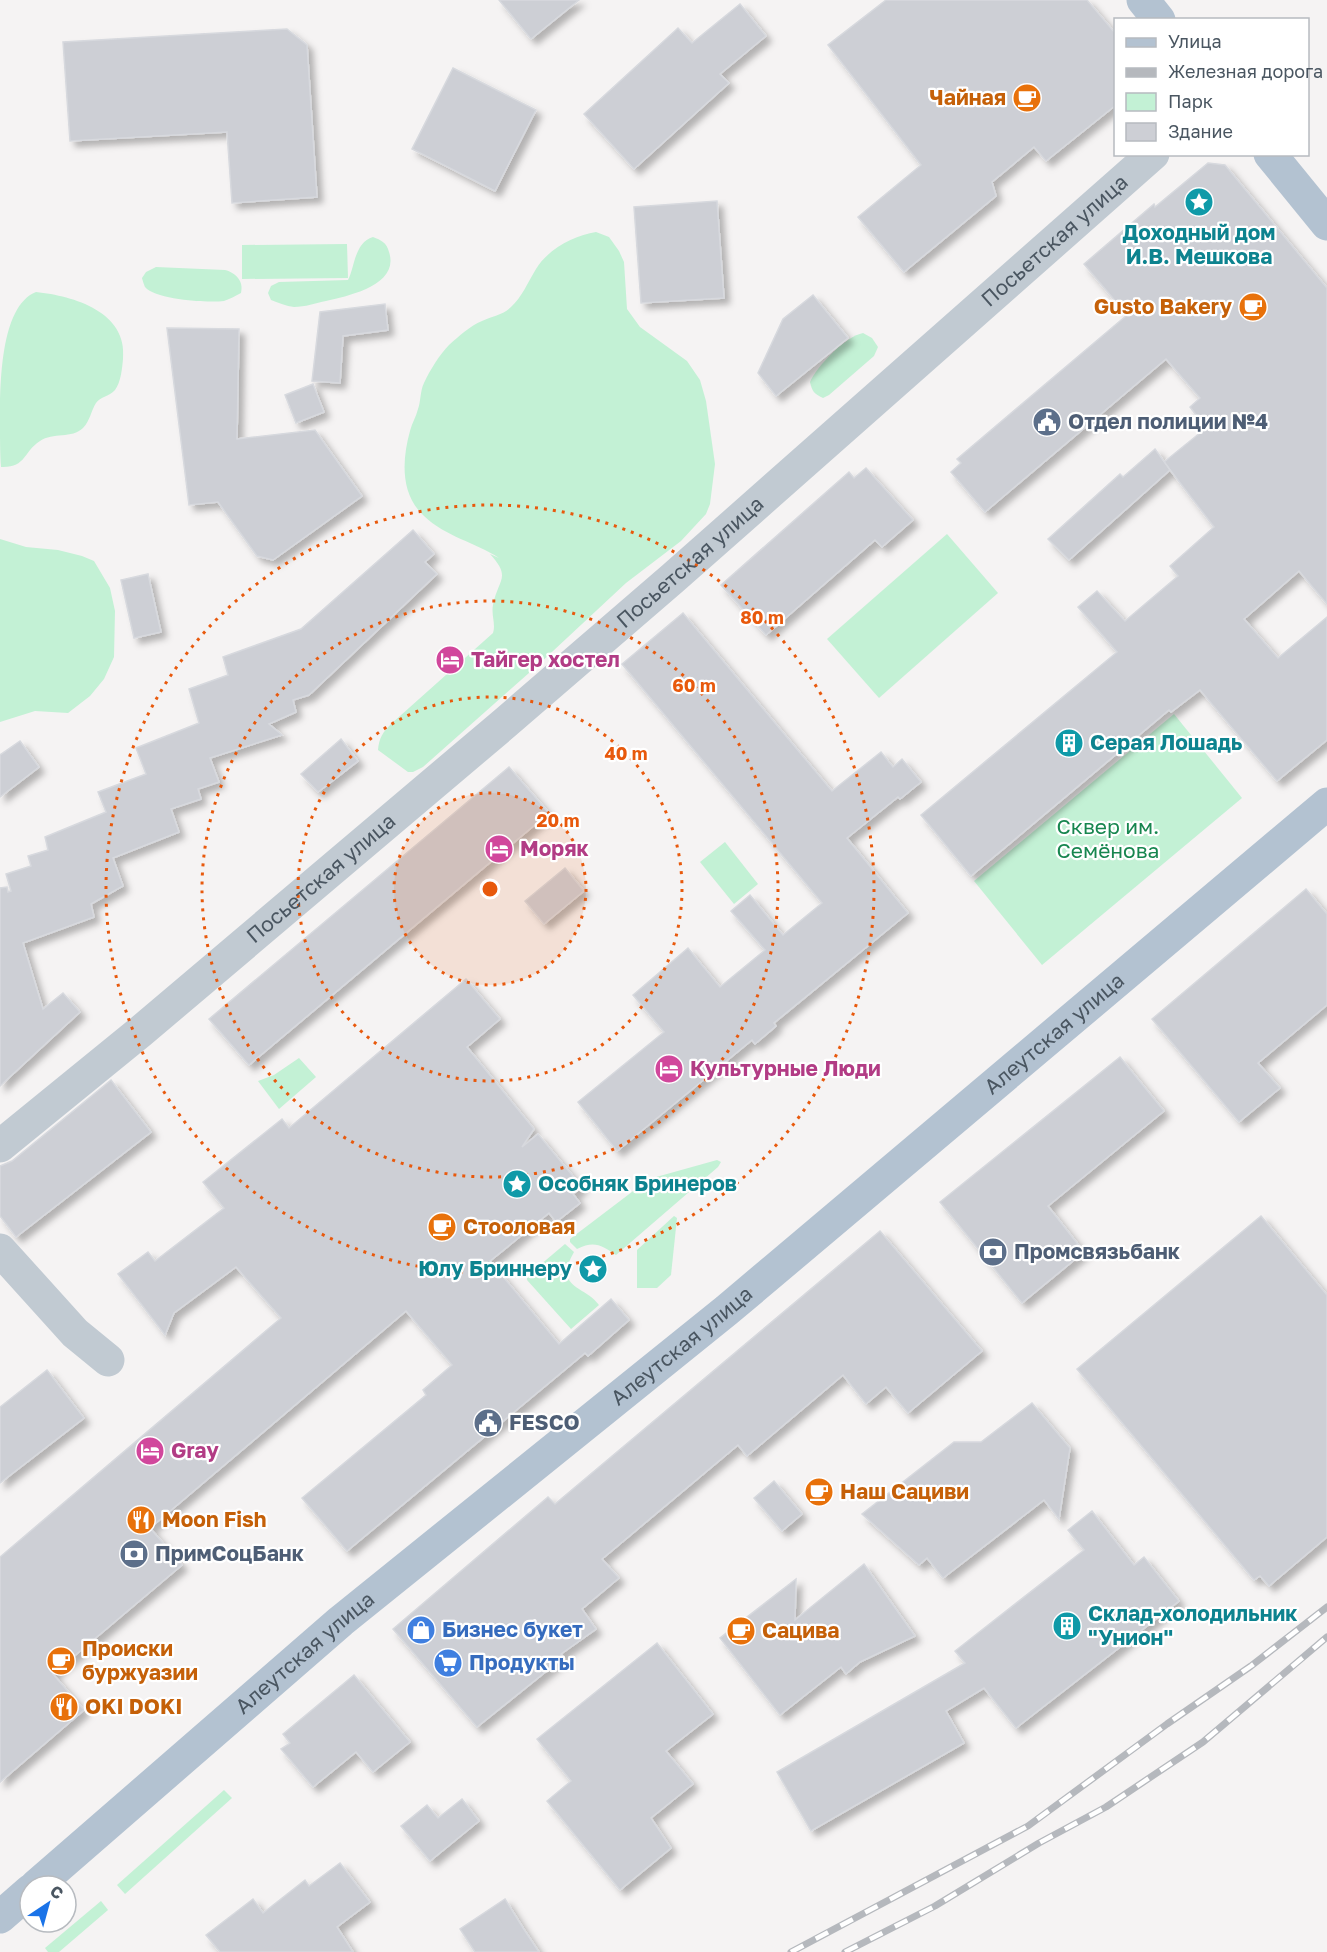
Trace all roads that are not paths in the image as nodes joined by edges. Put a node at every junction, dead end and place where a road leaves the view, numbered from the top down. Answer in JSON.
{"nodes":[{"id":1,"x":1143,"y":0,"type":"edge"},
{"id":2,"x":1157,"y":18,"type":"edge"},
{"id":3,"x":1151,"y":156,"type":"edge"},
{"id":4,"x":1272,"y":156,"type":"edge"},
{"id":5,"x":1327,"y":224,"type":"edge"},
{"id":6,"x":1327,"y":804,"type":"edge"},
{"id":7,"x":0,"y":1146,"type":"edge"},
{"id":8,"x":0,"y":1250,"type":"edge"},
{"id":9,"x":108,"y":1360,"type":"dead end"},
{"id":10,"x":50,"y":1874,"type":"edge"},
{"id":11,"x":18,"y":1901,"type":"edge"},
{"id":12,"x":0,"y":1917,"type":"edge"}],
"edges":[{"from":1,"to":2,"type":"main road"},
{"from":3,"to":7,"type":"street","name":"Посьетская улица"},
{"from":4,"to":5,"type":"main road"},
{"from":6,"to":10,"type":"main road","name":"Алеутская улица"},
{"from":8,"to":9,"type":"street"},
{"from":11,"to":12,"type":"main road"}]}
